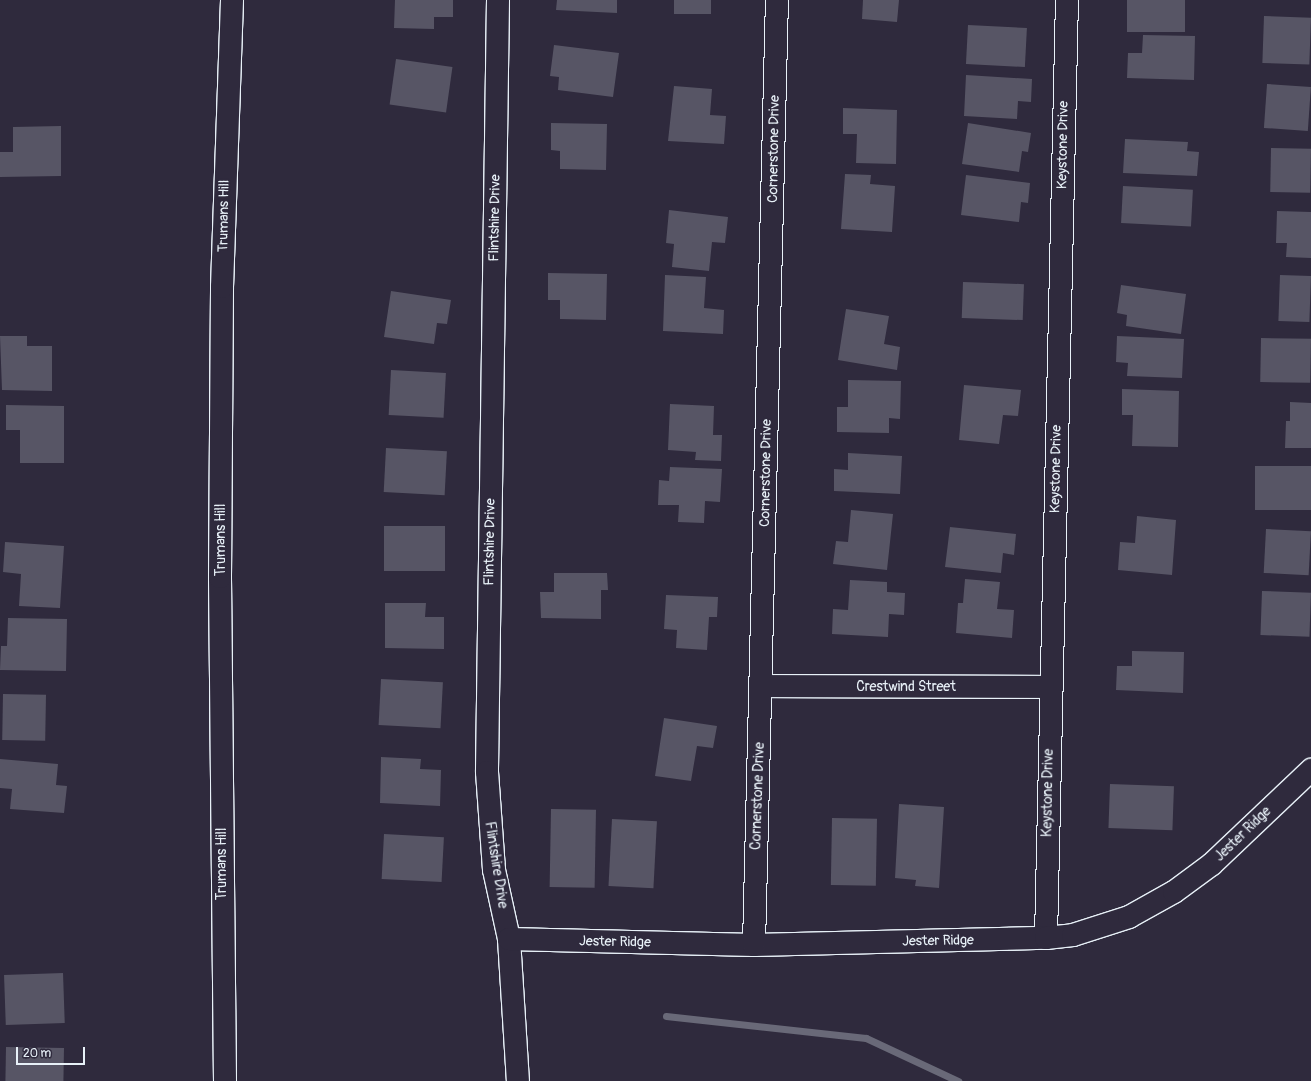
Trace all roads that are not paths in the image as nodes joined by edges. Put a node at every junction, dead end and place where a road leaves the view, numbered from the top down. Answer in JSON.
{"nodes":[{"id":1,"x":232,"y":0,"type":"edge"},
{"id":2,"x":498,"y":0,"type":"edge"},
{"id":3,"x":777,"y":0,"type":"edge"},
{"id":4,"x":1067,"y":0,"type":"edge"},
{"id":5,"x":761,"y":686,"type":"junction"},
{"id":6,"x":1050,"y":687,"type":"junction"},
{"id":7,"x":1311,"y":770,"type":"edge"},
{"id":8,"x":1046,"y":938,"type":"junction"},
{"id":9,"x":509,"y":939,"type":"junction"},
{"id":10,"x":754,"y":945,"type":"junction"},
{"id":11,"x":225,"y":1081,"type":"edge"},
{"id":12,"x":518,"y":1081,"type":"edge"}],
"edges":[{"from":1,"to":11,"type":"street","name":"Trumans Hill"},
{"from":2,"to":9,"type":"street","name":"Flintshire Drive"},
{"from":3,"to":5,"type":"street","name":"Cornerstone Drive"},
{"from":4,"to":6,"type":"street","name":"Keystone Drive"},
{"from":5,"to":6,"type":"street","name":"Crestwind Street"},
{"from":5,"to":10,"type":"street","name":"Cornerstone Drive"},
{"from":6,"to":8,"type":"street","name":"Keystone Drive"},
{"from":7,"to":8,"type":"street","name":"Jester Ridge"},
{"from":8,"to":10,"type":"street","name":"Jester Ridge"},
{"from":9,"to":10,"type":"street","name":"Jester Ridge"},
{"from":9,"to":12,"type":"street","name":"Flintshire Drive"}]}
